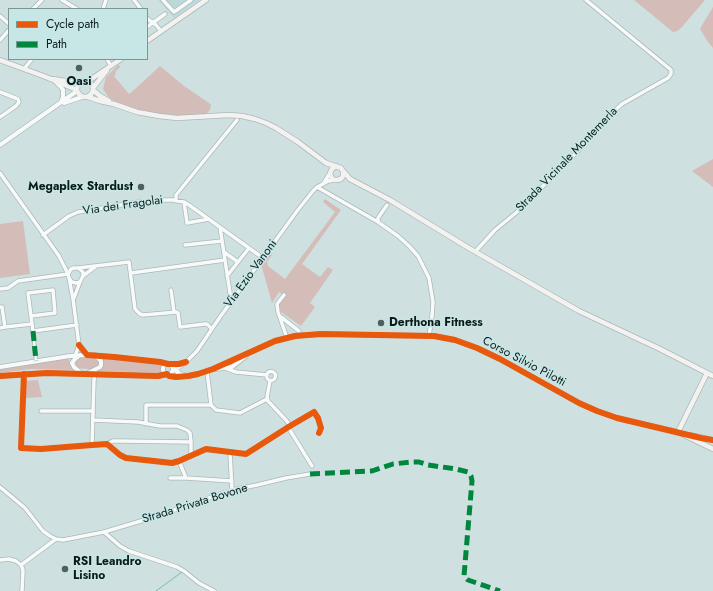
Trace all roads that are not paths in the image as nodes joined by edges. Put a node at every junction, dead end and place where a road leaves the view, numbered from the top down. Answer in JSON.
{"nodes":[{"id":1,"x":42,"y":0,"type":"edge"},
{"id":2,"x":62,"y":0,"type":"edge"},
{"id":3,"x":134,"y":0,"type":"edge"},
{"id":4,"x":163,"y":0,"type":"edge"},
{"id":5,"x":191,"y":0,"type":"edge"},
{"id":6,"x":206,"y":0,"type":"edge"},
{"id":7,"x":586,"y":0,"type":"edge"},
{"id":8,"x":34,"y":8,"type":"edge"},
{"id":9,"x":75,"y":8,"type":"edge"},
{"id":10,"x":140,"y":8,"type":"edge"},
{"id":11,"x":164,"y":14,"type":"dead end"},
{"id":12,"x":0,"y":16,"type":"edge"},
{"id":13,"x":148,"y":19,"type":"edge"},
{"id":14,"x":8,"y":23,"type":"edge"},
{"id":15,"x":153,"y":23,"type":"junction"},
{"id":16,"x":148,"y":27,"type":"edge"},
{"id":17,"x":8,"y":31,"type":"edge"},
{"id":18,"x":161,"y":31,"type":"junction"},
{"id":19,"x":0,"y":40,"type":"edge"},
{"id":20,"x":148,"y":40,"type":"edge"},
{"id":21,"x":0,"y":60,"type":"edge"},
{"id":22,"x":31,"y":60,"type":"edge"},
{"id":23,"x":108,"y":60,"type":"edge"},
{"id":24,"x":120,"y":60,"type":"edge"},
{"id":25,"x":111,"y":66,"type":"junction"},
{"id":26,"x":24,"y":69,"type":"junction"},
{"id":27,"x":46,"y":77,"type":"junction"},
{"id":28,"x":56,"y":82,"type":"junction"},
{"id":29,"x":87,"y":82,"type":"junction"},
{"id":30,"x":80,"y":83,"type":"junction"},
{"id":31,"x":93,"y":89,"type":"junction"},
{"id":32,"x":77,"y":91,"type":"junction"},
{"id":33,"x":0,"y":92,"type":"edge"},
{"id":34,"x":88,"y":96,"type":"junction"},
{"id":35,"x":82,"y":97,"type":"junction"},
{"id":36,"x":114,"y":104,"type":"junction"},
{"id":37,"x":58,"y":105,"type":"junction"},
{"id":38,"x":0,"y":117,"type":"edge"},
{"id":39,"x":237,"y":120,"type":"dead end"},
{"id":40,"x":0,"y":145,"type":"edge"},
{"id":41,"x":322,"y":160,"type":"junction"},
{"id":42,"x":336,"y":166,"type":"junction"},
{"id":43,"x":344,"y":172,"type":"junction"},
{"id":44,"x":330,"y":173,"type":"junction"},
{"id":45,"x":0,"y":174,"type":"edge"},
{"id":46,"x":338,"y":180,"type":"junction"},
{"id":47,"x":323,"y":184,"type":"junction"},
{"id":48,"x":358,"y":184,"type":"junction"},
{"id":49,"x":317,"y":187,"type":"junction"},
{"id":50,"x":176,"y":201,"type":"junction"},
{"id":51,"x":184,"y":202,"type":"junction"},
{"id":52,"x":387,"y":205,"type":"dead end"},
{"id":53,"x":209,"y":219,"type":"junction"},
{"id":54,"x":378,"y":222,"type":"junction"},
{"id":55,"x":220,"y":227,"type":"junction"},
{"id":56,"x":43,"y":235,"type":"junction"},
{"id":57,"x":222,"y":240,"type":"junction"},
{"id":58,"x":185,"y":246,"type":"dead end"},
{"id":59,"x":249,"y":248,"type":"junction"},
{"id":60,"x":224,"y":252,"type":"junction"},
{"id":61,"x":475,"y":252,"type":"junction"},
{"id":62,"x":263,"y":258,"type":"junction"},
{"id":63,"x":225,"y":260,"type":"junction"},
{"id":64,"x":238,"y":262,"type":"junction"},
{"id":65,"x":63,"y":263,"type":"junction"},
{"id":66,"x":96,"y":266,"type":"junction"},
{"id":67,"x":76,"y":268,"type":"junction"},
{"id":68,"x":131,"y":273,"type":"junction"},
{"id":69,"x":68,"y":276,"type":"junction"},
{"id":70,"x":84,"y":276,"type":"junction"},
{"id":71,"x":227,"y":276,"type":"junction"},
{"id":72,"x":80,"y":282,"type":"junction"},
{"id":73,"x":0,"y":289,"type":"edge"},
{"id":74,"x":171,"y":290,"type":"dead end"},
{"id":75,"x":284,"y":294,"type":"dead end"},
{"id":76,"x":234,"y":299,"type":"junction"},
{"id":77,"x":73,"y":300,"type":"junction"},
{"id":78,"x":0,"y":308,"type":"edge"},
{"id":79,"x":174,"y":312,"type":"junction"},
{"id":80,"x":31,"y":316,"type":"junction"},
{"id":81,"x":280,"y":316,"type":"junction"},
{"id":82,"x":32,"y":324,"type":"junction"},
{"id":83,"x":77,"y":325,"type":"junction"},
{"id":84,"x":5,"y":327,"type":"junction"},
{"id":85,"x":0,"y":328,"type":"edge"},
{"id":86,"x":212,"y":329,"type":"junction"},
{"id":87,"x":33,"y":331,"type":"junction"},
{"id":88,"x":299,"y":331,"type":"dead end"},
{"id":89,"x":429,"y":336,"type":"junction"},
{"id":90,"x":287,"y":338,"type":"junction"},
{"id":91,"x":79,"y":345,"type":"junction"},
{"id":92,"x":251,"y":352,"type":"junction"},
{"id":93,"x":80,"y":355,"type":"junction"},
{"id":94,"x":87,"y":355,"type":"junction"},
{"id":95,"x":94,"y":355,"type":"junction"},
{"id":96,"x":74,"y":356,"type":"junction"},
{"id":97,"x":36,"y":361,"type":"junction"},
{"id":98,"x":229,"y":361,"type":"junction"},
{"id":99,"x":186,"y":362,"type":"junction"},
{"id":100,"x":168,"y":364,"type":"junction"},
{"id":101,"x":235,"y":364,"type":"junction"},
{"id":102,"x":0,"y":367,"type":"edge"},
{"id":103,"x":172,"y":367,"type":"junction"},
{"id":104,"x":227,"y":368,"type":"junction"},
{"id":105,"x":213,"y":369,"type":"junction"},
{"id":106,"x":206,"y":371,"type":"junction"},
{"id":107,"x":95,"y":372,"type":"junction"},
{"id":108,"x":177,"y":372,"type":"junction"},
{"id":109,"x":240,"y":372,"type":"junction"},
{"id":110,"x":707,"y":373,"type":"junction"},
{"id":111,"x":24,"y":374,"type":"junction"},
{"id":112,"x":84,"y":374,"type":"junction"},
{"id":113,"x":167,"y":374,"type":"junction"},
{"id":114,"x":267,"y":375,"type":"junction"},
{"id":115,"x":0,"y":376,"type":"edge"},
{"id":116,"x":188,"y":376,"type":"junction"},
{"id":117,"x":713,"y":376,"type":"edge"},
{"id":118,"x":270,"y":381,"type":"junction"},
{"id":119,"x":267,"y":399,"type":"junction"},
{"id":120,"x":211,"y":405,"type":"junction"},
{"id":121,"x":41,"y":411,"type":"dead end"},
{"id":122,"x":93,"y":411,"type":"junction"},
{"id":123,"x":93,"y":420,"type":"junction"},
{"id":124,"x":146,"y":424,"type":"junction"},
{"id":125,"x":289,"y":427,"type":"junction"},
{"id":126,"x":678,"y":432,"type":"junction"},
{"id":127,"x":319,"y":433,"type":"dead end"},
{"id":128,"x":713,"y":440,"type":"edge"},
{"id":129,"x":191,"y":442,"type":"junction"},
{"id":130,"x":92,"y":444,"type":"junction"},
{"id":131,"x":107,"y":444,"type":"junction"},
{"id":132,"x":713,"y":449,"type":"edge"},
{"id":133,"x":230,"y":452,"type":"junction"},
{"id":134,"x":191,"y":456,"type":"junction"},
{"id":135,"x":179,"y":461,"type":"junction"},
{"id":136,"x":312,"y":466,"type":"dead end"},
{"id":137,"x":310,"y":474,"type":"dead end"},
{"id":138,"x":170,"y":478,"type":"dead end"},
{"id":139,"x":186,"y":478,"type":"junction"},
{"id":140,"x":232,"y":481,"type":"junction"},
{"id":141,"x":0,"y":487,"type":"edge"},
{"id":142,"x":232,"y":490,"type":"junction"},
{"id":143,"x":104,"y":532,"type":"junction"},
{"id":144,"x":56,"y":539,"type":"junction"},
{"id":145,"x":0,"y":560,"type":"edge"},
{"id":146,"x":21,"y":565,"type":"junction"},
{"id":147,"x":22,"y":591,"type":"edge"},
{"id":148,"x":214,"y":591,"type":"edge"}],
"edges":[{"from":1,"to":8,"type":"street"},
{"from":2,"to":9,"type":"street"},
{"from":3,"to":10,"type":"street"},
{"from":4,"to":5,"type":"street"},
{"from":6,"to":18,"type":"main road"},
{"from":7,"to":61,"type":"street","name":"Strada Vicinale Montemerla"},
{"from":11,"to":15,"type":"street"},
{"from":12,"to":14,"type":"street"},
{"from":13,"to":15,"type":"street"},
{"from":15,"to":16,"type":"street"},
{"from":15,"to":18,"type":"street"},
{"from":17,"to":19,"type":"street"},
{"from":18,"to":20,"type":"main road"},
{"from":21,"to":26,"type":"main road"},
{"from":22,"to":26,"type":"street"},
{"from":23,"to":25,"type":"street"},
{"from":24,"to":25,"type":"main road"},
{"from":25,"to":29,"type":"main road"},
{"from":25,"to":31,"type":"main road"},
{"from":26,"to":27,"type":"main road"},
{"from":27,"to":28,"type":"main road"},
{"from":27,"to":30,"type":"main road"},
{"from":28,"to":32,"type":"main road"},
{"from":28,"to":37,"type":"street"},
{"from":29,"to":30,"type":"main road"},
{"from":29,"to":31,"type":"main road"},
{"from":30,"to":32,"type":"main road"},
{"from":31,"to":34,"type":"main road"},
{"from":31,"to":36,"type":"main road"},
{"from":32,"to":35,"type":"main road"},
{"from":32,"to":37,"type":"street"},
{"from":33,"to":38,"type":"street"},
{"from":34,"to":35,"type":"main road"},
{"from":34,"to":36,"type":"main road"},
{"from":35,"to":37,"type":"street"},
{"from":36,"to":41,"type":"main road"},
{"from":37,"to":40,"type":"street"},
{"from":39,"to":50,"type":"street"},
{"from":41,"to":42,"type":"main road"},
{"from":41,"to":44,"type":"main road"},
{"from":42,"to":43,"type":"main road"},
{"from":42,"to":44,"type":"main road"},
{"from":43,"to":46,"type":"main road"},
{"from":43,"to":48,"type":"main road"},
{"from":44,"to":46,"type":"main road"},
{"from":44,"to":47,"type":"street"},
{"from":45,"to":56,"type":"street"},
{"from":46,"to":47,"type":"street","name":"Via Ezio Vanoni"},
{"from":46,"to":48,"type":"main road"},
{"from":47,"to":49,"type":"street","name":"Via Ezio Vanoni"},
{"from":48,"to":61,"type":"main road"},
{"from":49,"to":54,"type":"street"},
{"from":49,"to":62,"type":"street","name":"Via Ezio Vanoni"},
{"from":50,"to":51,"type":"street","name":"Via dei Fragolai"},
{"from":50,"to":56,"type":"street","name":"Via dei Fragolai"},
{"from":51,"to":53,"type":"street","name":"Via dei Fragolai"},
{"from":51,"to":53,"type":"street"},
{"from":52,"to":54,"type":"street"},
{"from":53,"to":55,"type":"street","name":"Via dei Fragolai"},
{"from":54,"to":89,"type":"street"},
{"from":55,"to":57,"type":"street"},
{"from":55,"to":59,"type":"street","name":"Via dei Fragolai"},
{"from":56,"to":65,"type":"street"},
{"from":57,"to":58,"type":"street"},
{"from":57,"to":60,"type":"street"},
{"from":59,"to":62,"type":"street","name":"Via dei Fragolai"},
{"from":59,"to":64,"type":"street"},
{"from":60,"to":63,"type":"street"},
{"from":60,"to":64,"type":"street"},
{"from":61,"to":110,"type":"main road"},
{"from":62,"to":76,"type":"street","name":"Via Ezio Vanoni"},
{"from":63,"to":68,"type":"street"},
{"from":63,"to":71,"type":"street"},
{"from":64,"to":71,"type":"street"},
{"from":65,"to":67,"type":"street"},
{"from":65,"to":69,"type":"street"},
{"from":66,"to":67,"type":"street"},
{"from":66,"to":68,"type":"street"},
{"from":66,"to":70,"type":"street"},
{"from":67,"to":69,"type":"street"},
{"from":67,"to":70,"type":"street"},
{"from":68,"to":79,"type":"street"},
{"from":69,"to":72,"type":"street"},
{"from":69,"to":73,"type":"street"},
{"from":69,"to":77,"type":"street"},
{"from":70,"to":72,"type":"street"},
{"from":71,"to":76,"type":"street"},
{"from":72,"to":77,"type":"street"},
{"from":74,"to":79,"type":"street"},
{"from":75,"to":81,"type":"street"},
{"from":76,"to":86,"type":"street","name":"Via Ezio Vanoni"},
{"from":77,"to":83,"type":"street"},
{"from":78,"to":84,"type":"street"},
{"from":79,"to":86,"type":"street"},
{"from":80,"to":80,"type":"street"},
{"from":80,"to":82,"type":"street"},
{"from":81,"to":88,"type":"street"},
{"from":81,"to":90,"type":"street"},
{"from":82,"to":84,"type":"street"},
{"from":82,"to":87,"type":"street"},
{"from":83,"to":87,"type":"street"},
{"from":83,"to":91,"type":"street"},
{"from":84,"to":85,"type":"street"},
{"from":86,"to":99,"type":"street","name":"Via Ezio Vanoni"},
{"from":87,"to":97,"type":"street"},
{"from":89,"to":90,"type":"street","name":"Corso Silvio Pilotti"},
{"from":89,"to":126,"type":"street","name":"Corso Silvio Pilotti"},
{"from":90,"to":92,"type":"street","name":"Corso Silvio Pilotti"},
{"from":91,"to":94,"type":"street"},
{"from":91,"to":96,"type":"street"},
{"from":92,"to":98,"type":"street","name":"Corso Silvio Pilotti"},
{"from":92,"to":101,"type":"street","name":"Corso Silvio Pilotti"},
{"from":93,"to":94,"type":"street"},
{"from":93,"to":96,"type":"street"},
{"from":93,"to":112,"type":"street"},
{"from":94,"to":95,"type":"street"},
{"from":95,"to":100,"type":"street"},
{"from":95,"to":107,"type":"street"},
{"from":96,"to":97,"type":"street"},
{"from":97,"to":102,"type":"street"},
{"from":98,"to":101,"type":"street"},
{"from":98,"to":104,"type":"street"},
{"from":98,"to":105,"type":"street","name":"Corso Silvio Pilotti"},
{"from":99,"to":100,"type":"street"},
{"from":99,"to":108,"type":"street","name":"Via Ezio Vanoni"},
{"from":100,"to":103,"type":"street"},
{"from":100,"to":113,"type":"street"},
{"from":101,"to":104,"type":"street","name":"Corso Silvio Pilotti"},
{"from":101,"to":109,"type":"street"},
{"from":103,"to":108,"type":"street"},
{"from":103,"to":113,"type":"street"},
{"from":104,"to":105,"type":"street","name":"Corso Silvio Pilotti"},
{"from":104,"to":109,"type":"street"},
{"from":105,"to":106,"type":"street","name":"Corso Silvio Pilotti"},
{"from":106,"to":116,"type":"street","name":"Corso Silvio Pilotti"},
{"from":106,"to":120,"type":"street"},
{"from":107,"to":112,"type":"street"},
{"from":107,"to":113,"type":"street","name":"Corso Silvio Pilotti"},
{"from":107,"to":122,"type":"street"},
{"from":108,"to":116,"type":"street"},
{"from":109,"to":114,"type":"street"},
{"from":110,"to":117,"type":"main road"},
{"from":110,"to":126,"type":"main road"},
{"from":111,"to":112,"type":"street"},
{"from":111,"to":115,"type":"street"},
{"from":111,"to":130,"type":"street"},
{"from":113,"to":116,"type":"street","name":"Corso Silvio Pilotti"},
{"from":114,"to":118,"type":"street"},
{"from":114,"to":118,"type":"street"},
{"from":118,"to":119,"type":"street"},
{"from":119,"to":120,"type":"street"},
{"from":119,"to":125,"type":"street"},
{"from":120,"to":124,"type":"street"},
{"from":121,"to":122,"type":"street"},
{"from":122,"to":123,"type":"street"},
{"from":123,"to":124,"type":"street"},
{"from":123,"to":130,"type":"street"},
{"from":124,"to":129,"type":"street"},
{"from":125,"to":127,"type":"street"},
{"from":125,"to":133,"type":"street"},
{"from":125,"to":136,"type":"street"},
{"from":126,"to":128,"type":"main road","name":"Corso Silvio Pilotti"},
{"from":126,"to":132,"type":"main road"},
{"from":129,"to":131,"type":"street"},
{"from":129,"to":134,"type":"street"},
{"from":130,"to":131,"type":"street"},
{"from":131,"to":135,"type":"street"},
{"from":133,"to":134,"type":"street"},
{"from":133,"to":140,"type":"street"},
{"from":134,"to":135,"type":"street"},
{"from":135,"to":139,"type":"street"},
{"from":137,"to":142,"type":"street","name":"Strada Privata Bovone"},
{"from":138,"to":139,"type":"street"},
{"from":139,"to":140,"type":"street"},
{"from":140,"to":142,"type":"street"},
{"from":141,"to":144,"type":"street"},
{"from":142,"to":143,"type":"street","name":"Strada Privata Bovone"},
{"from":143,"to":144,"type":"street","name":"Strada Privata Bovone"},
{"from":143,"to":148,"type":"street"},
{"from":144,"to":146,"type":"street"},
{"from":145,"to":146,"type":"street"},
{"from":146,"to":147,"type":"street"}]}
